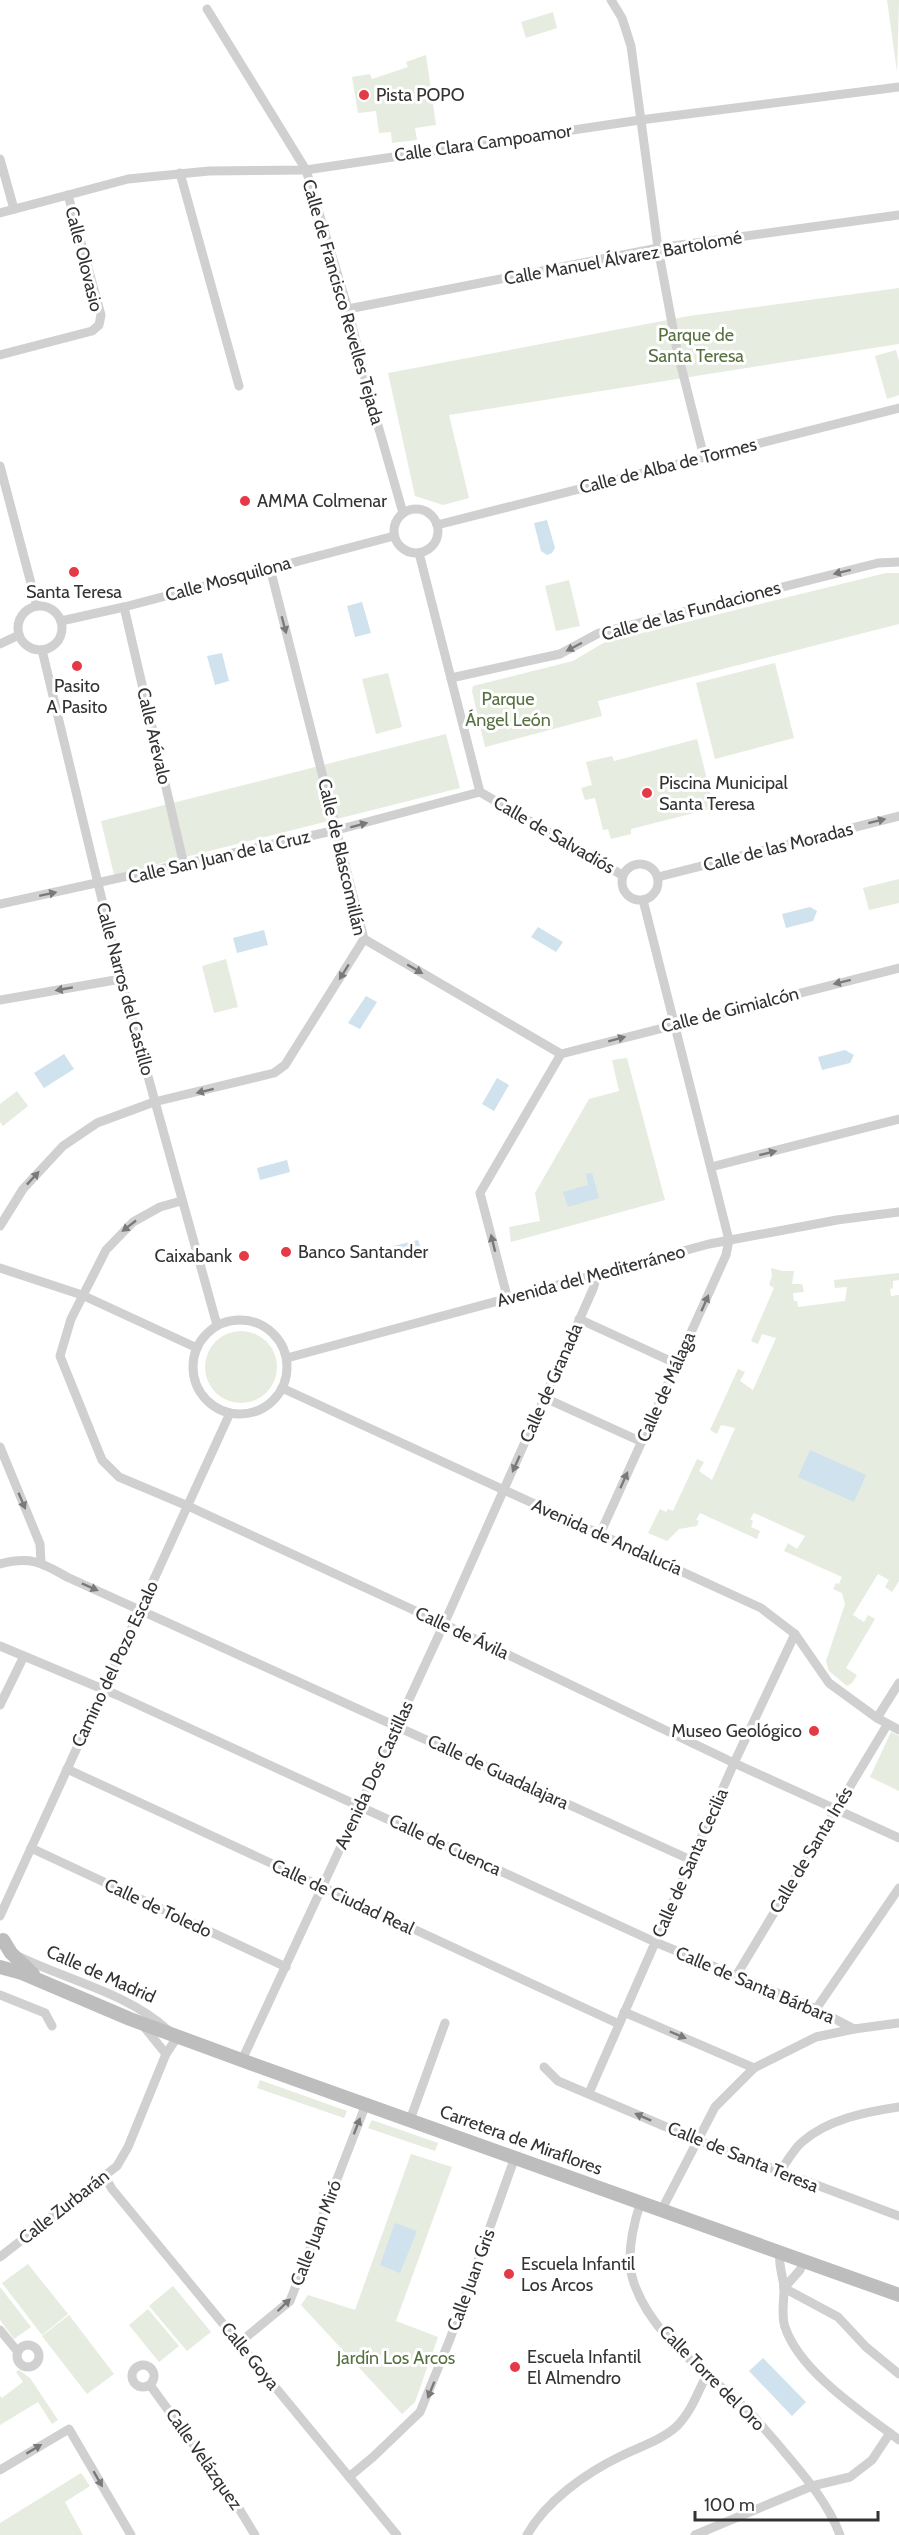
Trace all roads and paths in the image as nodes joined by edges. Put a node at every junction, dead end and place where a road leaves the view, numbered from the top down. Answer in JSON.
{"nodes":[{"id":1,"x":611,"y":0,"type":"edge"},
{"id":2,"x":207,"y":9,"type":"dead end"},
{"id":3,"x":899,"y":87,"type":"edge"},
{"id":4,"x":640,"y":120,"type":"junction"},
{"id":5,"x":0,"y":159,"type":"edge"},
{"id":6,"x":306,"y":170,"type":"junction"},
{"id":7,"x":180,"y":173,"type":"junction"},
{"id":8,"x":68,"y":195,"type":"junction"},
{"id":9,"x":14,"y":209,"type":"junction"},
{"id":10,"x":0,"y":213,"type":"edge"},
{"id":11,"x":899,"y":215,"type":"edge"},
{"id":12,"x":658,"y":248,"type":"junction"},
{"id":13,"x":348,"y":309,"type":"junction"},
{"id":14,"x":0,"y":355,"type":"edge"},
{"id":15,"x":239,"y":386,"type":"dead end"},
{"id":16,"x":899,"y":408,"type":"edge"},
{"id":17,"x":704,"y":457,"type":"junction"},
{"id":18,"x":0,"y":466,"type":"edge"},
{"id":19,"x":403,"y":513,"type":"junction"},
{"id":20,"x":437,"y":525,"type":"junction"},
{"id":21,"x":394,"y":536,"type":"junction"},
{"id":22,"x":419,"y":553,"type":"junction"},
{"id":23,"x":899,"y":562,"type":"edge"},
{"id":24,"x":270,"y":568,"type":"junction"},
{"id":25,"x":37,"y":606,"type":"junction"},
{"id":26,"x":124,"y":607,"type":"junction"},
{"id":27,"x":61,"y":621,"type":"junction"},
{"id":28,"x":19,"y":636,"type":"junction"},
{"id":29,"x":0,"y":644,"type":"edge"},
{"id":30,"x":42,"y":650,"type":"junction"},
{"id":31,"x":452,"y":678,"type":"junction"},
{"id":32,"x":480,"y":792,"type":"junction"},
{"id":33,"x":899,"y":816,"type":"edge"},
{"id":34,"x":337,"y":830,"type":"junction"},
{"id":35,"x":184,"y":865,"type":"junction"},
{"id":36,"x":622,"y":876,"type":"junction"},
{"id":37,"x":658,"y":877,"type":"junction"},
{"id":38,"x":97,"y":884,"type":"junction"},
{"id":39,"x":643,"y":900,"type":"junction"},
{"id":40,"x":0,"y":904,"type":"edge"},
{"id":41,"x":364,"y":939,"type":"junction"},
{"id":42,"x":899,"y":968,"type":"edge"},
{"id":43,"x":122,"y":979,"type":"junction"},
{"id":44,"x":0,"y":1000,"type":"edge"},
{"id":45,"x":675,"y":1024,"type":"junction"},
{"id":46,"x":561,"y":1054,"type":"junction"},
{"id":47,"x":154,"y":1102,"type":"junction"},
{"id":48,"x":899,"y":1119,"type":"edge"},
{"id":49,"x":711,"y":1167,"type":"junction"},
{"id":50,"x":181,"y":1201,"type":"junction"},
{"id":51,"x":899,"y":1212,"type":"edge"},
{"id":52,"x":0,"y":1226,"type":"edge"},
{"id":53,"x":729,"y":1240,"type":"junction"},
{"id":54,"x":0,"y":1268,"type":"edge"},
{"id":55,"x":597,"y":1275,"type":"junction"},
{"id":56,"x":82,"y":1295,"type":"junction"},
{"id":57,"x":508,"y":1300,"type":"junction"},
{"id":58,"x":579,"y":1319,"type":"junction"},
{"id":59,"x":217,"y":1326,"type":"junction"},
{"id":60,"x":196,"y":1348,"type":"junction"},
{"id":61,"x":287,"y":1359,"type":"junction"},
{"id":62,"x":677,"y":1364,"type":"junction"},
{"id":63,"x":282,"y":1388,"type":"junction"},
{"id":64,"x":545,"y":1398,"type":"junction"},
{"id":65,"x":230,"y":1413,"type":"junction"},
{"id":66,"x":642,"y":1442,"type":"junction"},
{"id":67,"x":0,"y":1447,"type":"edge"},
{"id":68,"x":504,"y":1490,"type":"junction"},
{"id":69,"x":188,"y":1506,"type":"junction"},
{"id":70,"x":600,"y":1534,"type":"junction"},
{"id":71,"x":41,"y":1562,"type":"junction"},
{"id":72,"x":0,"y":1564,"type":"edge"},
{"id":73,"x":141,"y":1608,"type":"junction"},
{"id":74,"x":444,"y":1624,"type":"junction"},
{"id":75,"x":795,"y":1634,"type":"junction"},
{"id":76,"x":0,"y":1646,"type":"edge"},
{"id":77,"x":24,"y":1656,"type":"junction"},
{"id":78,"x":899,"y":1683,"type":"edge"},
{"id":79,"x":103,"y":1690,"type":"junction"},
{"id":80,"x":0,"y":1705,"type":"edge"},
{"id":81,"x":877,"y":1718,"type":"junction"},
{"id":82,"x":887,"y":1725,"type":"junction"},
{"id":83,"x":396,"y":1726,"type":"junction"},
{"id":84,"x":899,"y":1730,"type":"edge"},
{"id":85,"x":734,"y":1764,"type":"junction"},
{"id":86,"x":67,"y":1769,"type":"junction"},
{"id":87,"x":359,"y":1806,"type":"junction"},
{"id":88,"x":835,"y":1810,"type":"junction"},
{"id":89,"x":899,"y":1838,"type":"edge"},
{"id":90,"x":31,"y":1848,"type":"junction"},
{"id":91,"x":691,"y":1860,"type":"junction"},
{"id":92,"x":323,"y":1887,"type":"junction"},
{"id":93,"x":899,"y":1888,"type":"edge"},
{"id":94,"x":0,"y":1916,"type":"edge"},
{"id":95,"x":655,"y":1942,"type":"junction"},
{"id":96,"x":3,"y":1944,"type":"edge"},
{"id":97,"x":0,"y":1967,"type":"edge"},
{"id":98,"x":286,"y":1967,"type":"junction"},
{"id":99,"x":736,"y":1976,"type":"junction"},
{"id":100,"x":39,"y":1980,"type":"junction"},
{"id":101,"x":0,"y":1995,"type":"edge"},
{"id":102,"x":816,"y":2009,"type":"junction"},
{"id":103,"x":624,"y":2012,"type":"junction"},
{"id":104,"x":135,"y":2020,"type":"junction"},
{"id":105,"x":445,"y":2023,"type":"dead end"},
{"id":106,"x":899,"y":2023,"type":"edge"},
{"id":107,"x":619,"y":2024,"type":"junction"},
{"id":108,"x":52,"y":2026,"type":"dead end"},
{"id":109,"x":854,"y":2029,"type":"junction"},
{"id":110,"x":175,"y":2035,"type":"junction"},
{"id":111,"x":166,"y":2054,"type":"junction"},
{"id":112,"x":242,"y":2060,"type":"junction"},
{"id":113,"x":544,"y":2067,"type":"dead end"},
{"id":114,"x":754,"y":2068,"type":"junction"},
{"id":115,"x":589,"y":2093,"type":"junction"},
{"id":116,"x":366,"y":2104,"type":"junction"},
{"id":117,"x":899,"y":2107,"type":"edge"},
{"id":118,"x":410,"y":2120,"type":"junction"},
{"id":119,"x":697,"y":2140,"type":"junction"},
{"id":120,"x":515,"y":2157,"type":"junction"},
{"id":121,"x":779,"y":2173,"type":"junction"},
{"id":122,"x":105,"y":2177,"type":"junction"},
{"id":123,"x":640,"y":2204,"type":"junction"},
{"id":124,"x":664,"y":2205,"type":"junction"},
{"id":125,"x":899,"y":2216,"type":"edge"},
{"id":126,"x":780,"y":2254,"type":"junction"},
{"id":127,"x":0,"y":2257,"type":"edge"},
{"id":128,"x":803,"y":2262,"type":"junction"},
{"id":129,"x":784,"y":2288,"type":"junction"},
{"id":130,"x":899,"y":2295,"type":"edge"},
{"id":131,"x":0,"y":2330,"type":"edge"},
{"id":132,"x":240,"y":2343,"type":"junction"},
{"id":133,"x":18,"y":2352,"type":"dead end"},
{"id":134,"x":706,"y":2374,"type":"junction"},
{"id":135,"x":899,"y":2374,"type":"edge"},
{"id":136,"x":150,"y":2385,"type":"dead end"},
{"id":137,"x":890,"y":2433,"type":"junction"},
{"id":138,"x":899,"y":2440,"type":"edge"},
{"id":139,"x":0,"y":2470,"type":"edge"},
{"id":140,"x":349,"y":2477,"type":"junction"},
{"id":141,"x":812,"y":2486,"type":"junction"},
{"id":142,"x":131,"y":2535,"type":"edge"},
{"id":143,"x":255,"y":2535,"type":"edge"},
{"id":144,"x":397,"y":2535,"type":"edge"},
{"id":145,"x":527,"y":2535,"type":"edge"},
{"id":146,"x":695,"y":2535,"type":"edge"},
{"id":147,"x":840,"y":2535,"type":"edge"}],
"edges":[{"from":1,"to":4,"type":"street"},
{"from":2,"to":6,"type":"street","name":"Calle de Francisco Revelles Tejada"},
{"from":3,"to":4,"type":"street","name":"Calle Clara Campoamor"},
{"from":4,"to":6,"type":"street","name":"Calle Clara Campoamor"},
{"from":4,"to":12,"type":"street"},
{"from":5,"to":9,"type":"street"},
{"from":6,"to":7,"type":"street","name":"Calle Clara Campoamor"},
{"from":6,"to":13,"type":"street","name":"Calle de Francisco Revelles Tejada"},
{"from":7,"to":8,"type":"street","name":"Calle Clara Campoamor"},
{"from":7,"to":15,"type":"street"},
{"from":8,"to":9,"type":"street","name":"Calle Olovasio"},
{"from":8,"to":14,"type":"street","name":"Calle Olovasio"},
{"from":9,"to":10,"type":"street","name":"Calle Olovasio"},
{"from":11,"to":12,"type":"street","name":"Calle Manuel Álvarez Bartolomé"},
{"from":12,"to":13,"type":"street","name":"Calle Manuel Álvarez Bartolomé"},
{"from":12,"to":17,"type":"street"},
{"from":13,"to":19,"type":"street","name":"Calle de Francisco Revelles Tejada"},
{"from":16,"to":17,"type":"street","name":"Calle de Alba de Tormes"},
{"from":17,"to":20,"type":"street","name":"Calle de Alba de Tormes"},
{"from":18,"to":25,"type":"street"},
{"from":19,"to":20,"type":"street"},
{"from":19,"to":21,"type":"street"},
{"from":20,"to":22,"type":"street"},
{"from":21,"to":22,"type":"street"},
{"from":21,"to":24,"type":"street","name":"Calle Mosquilona"},
{"from":22,"to":31,"type":"street","name":"Calle de Salvadiós"},
{"from":23,"to":31,"type":"street","name":"Calle de las Fundaciones","one_way":true},
{"from":24,"to":26,"type":"street","name":"Calle Mosquilona"},
{"from":24,"to":34,"type":"street","name":"Calle de Blascomillán","one_way":true},
{"from":25,"to":27,"type":"street"},
{"from":25,"to":28,"type":"street"},
{"from":26,"to":27,"type":"street","name":"Calle Mosquilona"},
{"from":26,"to":35,"type":"street","name":"Calle Arévalo"},
{"from":27,"to":30,"type":"street"},
{"from":28,"to":29,"type":"street"},
{"from":28,"to":30,"type":"street"},
{"from":30,"to":38,"type":"street","name":"Calle Narros del Castillo"},
{"from":31,"to":32,"type":"street","name":"Calle de Salvadiós"},
{"from":34,"to":32,"type":"street","name":"Calle San Juan de la Cruz","one_way":true},
{"from":32,"to":36,"type":"street","name":"Calle de Salvadiós"},
{"from":37,"to":33,"type":"street","name":"Calle de las Moradas","one_way":true},
{"from":34,"to":35,"type":"street","name":"Calle San Juan de la Cruz"},
{"from":34,"to":41,"type":"street","name":"Calle de Blascomillán"},
{"from":35,"to":38,"type":"street","name":"Calle San Juan de la Cruz"},
{"from":36,"to":37,"type":"street"},
{"from":36,"to":39,"type":"street"},
{"from":37,"to":39,"type":"street"},
{"from":40,"to":38,"type":"street","name":"Calle San Juan de la Cruz","one_way":true},
{"from":38,"to":43,"type":"street","name":"Calle Narros del Castillo"},
{"from":39,"to":45,"type":"street"},
{"from":41,"to":46,"type":"street","one_way":true},
{"from":41,"to":47,"type":"street","name":"Calle de Blascomillán","one_way":true},
{"from":42,"to":45,"type":"street","name":"Calle de Gimialcón","one_way":true},
{"from":43,"to":44,"type":"street","one_way":true},
{"from":43,"to":47,"type":"street","name":"Calle Narros del Castillo"},
{"from":46,"to":45,"type":"street","name":"Calle de Gimialcón","one_way":true},
{"from":45,"to":49,"type":"street"},
{"from":57,"to":46,"type":"street","one_way":true},
{"from":47,"to":50,"type":"street","name":"Calle Narros del Castillo"},
{"from":52,"to":47,"type":"street","name":"Calle de Blascomillán","one_way":true},
{"from":49,"to":48,"type":"street","one_way":true},
{"from":49,"to":53,"type":"street"},
{"from":50,"to":56,"type":"street","name":"Calle de Ávila","one_way":true},
{"from":50,"to":59,"type":"street","name":"Calle Narros del Castillo"},
{"from":51,"to":53,"type":"street","name":"Avenida del Mediterráneo"},
{"from":53,"to":55,"type":"street","name":"Avenida del Mediterráneo"},
{"from":62,"to":53,"type":"street","name":"Calle de Málaga","one_way":true},
{"from":54,"to":56,"type":"street"},
{"from":55,"to":57,"type":"street","name":"Avenida del Mediterráneo"},
{"from":55,"to":58,"type":"street","name":"Calle de Granada"},
{"from":56,"to":60,"type":"street"},
{"from":56,"to":69,"type":"street","name":"Calle de Ávila"},
{"from":57,"to":61,"type":"street","name":"Avenida del Mediterráneo"},
{"from":58,"to":62,"type":"street"},
{"from":58,"to":64,"type":"street","name":"Calle de Granada"},
{"from":59,"to":60,"type":"street"},
{"from":59,"to":61,"type":"street"},
{"from":60,"to":65,"type":"street"},
{"from":61,"to":63,"type":"street"},
{"from":62,"to":66,"type":"street","name":"Calle de Málaga"},
{"from":63,"to":65,"type":"street"},
{"from":63,"to":68,"type":"street","name":"Avenida de Andalucía"},
{"from":64,"to":66,"type":"street"},
{"from":64,"to":68,"type":"street","name":"Calle de Granada","one_way":true},
{"from":65,"to":69,"type":"street","name":"Camino del Pozo Escalo"},
{"from":70,"to":66,"type":"street","name":"Calle de Málaga","one_way":true},
{"from":67,"to":71,"type":"street","one_way":true},
{"from":68,"to":70,"type":"street","name":"Avenida de Andalucía"},
{"from":68,"to":74,"type":"street","name":"Avenida Dos Castillas"},
{"from":69,"to":73,"type":"street","name":"Camino del Pozo Escalo"},
{"from":69,"to":74,"type":"street","name":"Calle de Ávila"},
{"from":70,"to":75,"type":"street","name":"Avenida de Andalucía"},
{"from":71,"to":72,"type":"street"},
{"from":71,"to":73,"type":"street","name":"Calle de Guadalajara","one_way":true},
{"from":73,"to":79,"type":"street","name":"Camino del Pozo Escalo"},
{"from":73,"to":83,"type":"street","name":"Calle de Guadalajara"},
{"from":74,"to":83,"type":"street","name":"Avenida Dos Castillas"},
{"from":74,"to":85,"type":"street","name":"Calle de Ávila"},
{"from":75,"to":81,"type":"street","name":"Avenida de Andalucía"},
{"from":75,"to":85,"type":"street","name":"Calle de Santa Cecilia"},
{"from":76,"to":77,"type":"street","name":"Calle de Cuenca"},
{"from":77,"to":79,"type":"street","name":"Calle de Cuenca"},
{"from":77,"to":80,"type":"street"},
{"from":78,"to":81,"type":"street"},
{"from":79,"to":86,"type":"street","name":"Camino del Pozo Escalo"},
{"from":79,"to":87,"type":"street","name":"Calle de Cuenca"},
{"from":81,"to":82,"type":"street","name":"Avenida de Andalucía"},
{"from":82,"to":84,"type":"street","name":"Avenida de Andalucía"},
{"from":82,"to":88,"type":"street","name":"Calle de Santa Inés"},
{"from":83,"to":87,"type":"street","name":"Avenida Dos Castillas"},
{"from":83,"to":91,"type":"street","name":"Calle de Guadalajara"},
{"from":85,"to":88,"type":"street","name":"Calle de Ávila"},
{"from":85,"to":91,"type":"street","name":"Calle de Santa Cecilia"},
{"from":86,"to":90,"type":"street","name":"Camino del Pozo Escalo"},
{"from":86,"to":92,"type":"street","name":"Calle de Ciudad Real"},
{"from":87,"to":92,"type":"street","name":"Avenida Dos Castillas"},
{"from":87,"to":95,"type":"street","name":"Calle de Cuenca"},
{"from":88,"to":89,"type":"street","name":"Calle de Ávila"},
{"from":88,"to":99,"type":"street","name":"Calle de Santa Inés"},
{"from":90,"to":94,"type":"street","name":"Camino del Pozo Escalo"},
{"from":90,"to":98,"type":"street","name":"Calle de Toledo"},
{"from":91,"to":95,"type":"street","name":"Calle de Santa Cecilia"},
{"from":92,"to":98,"type":"street","name":"Avenida Dos Castillas"},
{"from":92,"to":107,"type":"street","name":"Calle de Ciudad Real"},
{"from":93,"to":102,"type":"street"},
{"from":95,"to":99,"type":"street","name":"Calle de Santa Bárbara"},
{"from":95,"to":103,"type":"street","name":"Calle de Santa Cecilia"},
{"from":96,"to":100,"type":"main road","name":"Calle de Madrid"},
{"from":96,"to":110,"type":"street","name":"Calle de Madrid"},
{"from":97,"to":100,"type":"main road","name":"Calle de Madrid"},
{"from":98,"to":112,"type":"street","name":"Avenida Dos Castillas"},
{"from":99,"to":102,"type":"street","name":"Calle de Santa Bárbara"},
{"from":100,"to":104,"type":"main road","name":"Calle de Madrid"},
{"from":101,"to":108,"type":"street"},
{"from":102,"to":109,"type":"street","name":"Calle de Santa Bárbara"},
{"from":103,"to":107,"type":"street","name":"Calle de Santa Cecilia"},
{"from":103,"to":114,"type":"street","one_way":true},
{"from":104,"to":110,"type":"main road","name":"Carretera de Miraflores"},
{"from":104,"to":111,"type":"street"},
{"from":105,"to":118,"type":"street"},
{"from":106,"to":109,"type":"street"},
{"from":107,"to":115,"type":"street","name":"Calle de Santa Cecilia"},
{"from":109,"to":114,"type":"street"},
{"from":110,"to":111,"type":"street","name":"Calle Zurbarán"},
{"from":110,"to":112,"type":"main road","name":"Carretera de Miraflores"},
{"from":111,"to":122,"type":"street","name":"Calle Zurbarán"},
{"from":112,"to":116,"type":"main road","name":"Carretera de Miraflores"},
{"from":113,"to":115,"type":"street","name":"Calle de Santa Teresa"},
{"from":114,"to":119,"type":"street"},
{"from":119,"to":115,"type":"street","name":"Calle de Santa Teresa","one_way":true},
{"from":116,"to":118,"type":"main road","name":"Carretera de Miraflores"},
{"from":132,"to":116,"type":"street","name":"Calle Juan Miró","one_way":true},
{"from":117,"to":121,"type":"street"},
{"from":118,"to":120,"type":"main road","name":"Carretera de Miraflores"},
{"from":119,"to":121,"type":"street","name":"Calle de Santa Teresa"},
{"from":119,"to":124,"type":"street"},
{"from":120,"to":123,"type":"main road","name":"Carretera de Miraflores"},
{"from":120,"to":140,"type":"street","name":"Calle Juan Gris","one_way":true},
{"from":121,"to":125,"type":"street","name":"Calle de Santa Teresa"},
{"from":122,"to":127,"type":"street","name":"Calle Zurbarán"},
{"from":122,"to":132,"type":"street","name":"Calle Goya"},
{"from":123,"to":124,"type":"main road","name":"Carretera de Miraflores"},
{"from":123,"to":134,"type":"street","name":"Calle Torre del Oro"},
{"from":124,"to":126,"type":"main road","name":"Carretera de Miraflores"},
{"from":126,"to":128,"type":"main road","name":"Carretera de Miraflores"},
{"from":126,"to":129,"type":"street"},
{"from":128,"to":129,"type":"street"},
{"from":128,"to":130,"type":"main road","name":"Carretera de Miraflores"},
{"from":129,"to":135,"type":"street"},
{"from":129,"to":137,"type":"street"},
{"from":131,"to":133,"type":"street"},
{"from":132,"to":140,"type":"street","name":"Calle Goya"},
{"from":134,"to":141,"type":"street","name":"Calle Torre del Oro"},
{"from":134,"to":145,"type":"street"},
{"from":136,"to":143,"type":"street","name":"Calle Velázquez"},
{"from":137,"to":138,"type":"street"},
{"from":137,"to":141,"type":"street"},
{"from":139,"to":142,"type":"street","one_way":true},
{"from":140,"to":144,"type":"street","name":"Calle Goya"},
{"from":141,"to":146,"type":"street"},
{"from":141,"to":147,"type":"street","name":"Calle Torre del Oro"}]}
